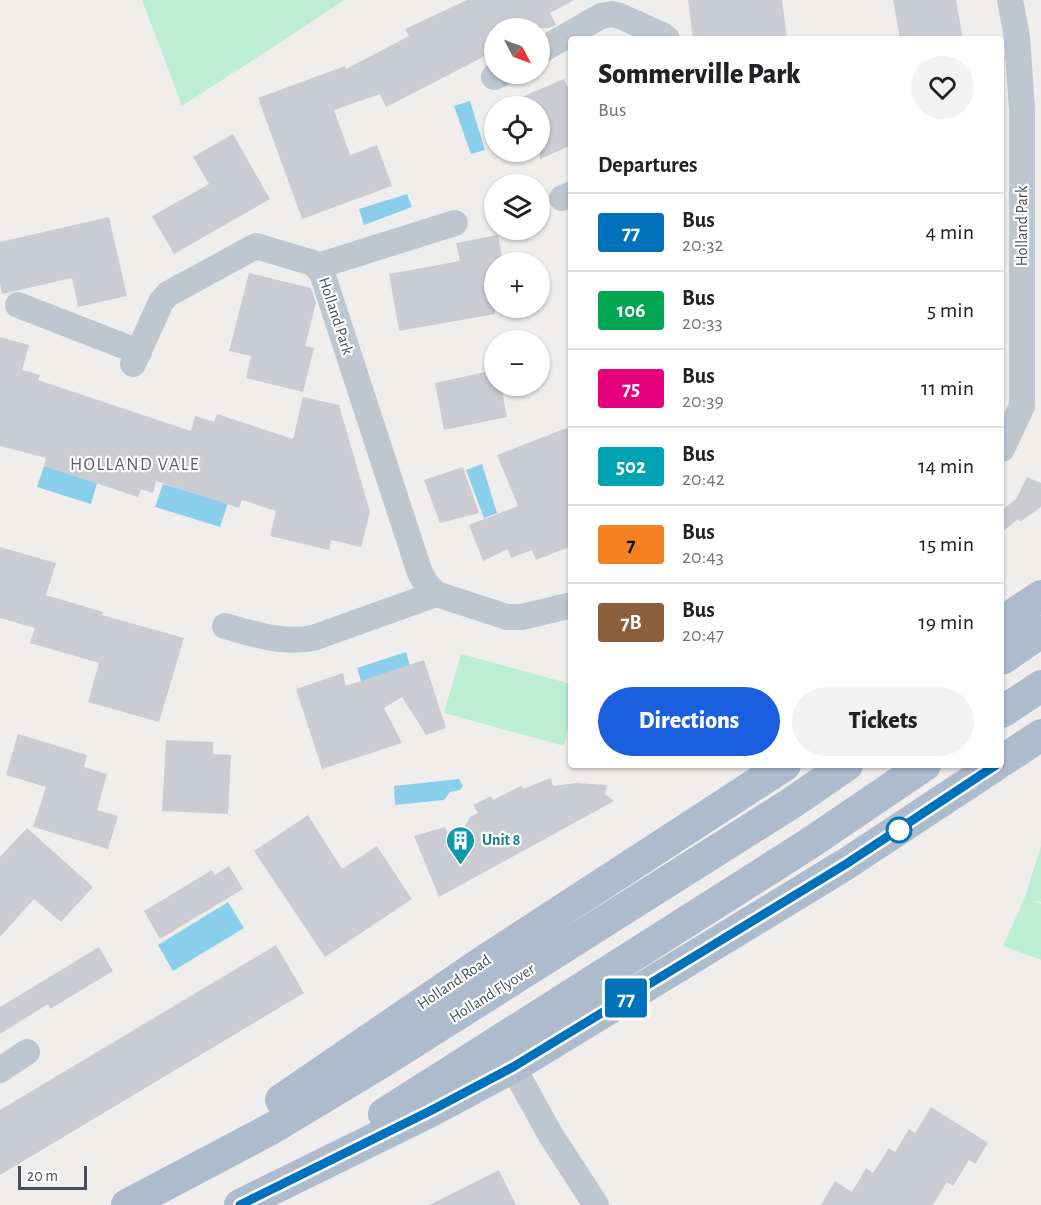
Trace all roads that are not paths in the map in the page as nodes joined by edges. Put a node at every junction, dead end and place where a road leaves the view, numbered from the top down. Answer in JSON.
{"nodes":[{"id":1,"x":1010,"y":0,"type":"edge"},
{"id":2,"x":661,"y":36,"type":"edge"},
{"id":3,"x":550,"y":45,"type":"edge"},
{"id":4,"x":455,"y":223,"type":"dead end"},
{"id":5,"x":318,"y":266,"type":"junction"},
{"id":6,"x":18,"y":304,"type":"dead end"},
{"id":7,"x":1004,"y":445,"type":"edge"},
{"id":8,"x":436,"y":594,"type":"junction"},
{"id":9,"x":1041,"y":596,"type":"edge"},
{"id":10,"x":568,"y":606,"type":"edge"},
{"id":11,"x":1004,"y":621,"type":"edge"},
{"id":12,"x":225,"y":626,"type":"dead end"},
{"id":13,"x":1041,"y":632,"type":"edge"},
{"id":14,"x":1004,"y":657,"type":"edge"},
{"id":15,"x":1041,"y":686,"type":"edge"},
{"id":16,"x":1004,"y":711,"type":"edge"},
{"id":17,"x":1041,"y":735,"type":"edge"},
{"id":18,"x":1004,"y":760,"type":"edge"},
{"id":19,"x":780,"y":768,"type":"edge"},
{"id":20,"x":843,"y":768,"type":"edge"},
{"id":21,"x":921,"y":768,"type":"edge"},
{"id":22,"x":991,"y":768,"type":"edge"},
{"id":23,"x":27,"y":1052,"type":"dead end"},
{"id":24,"x":513,"y":1067,"type":"junction"},
{"id":25,"x":0,"y":1070,"type":"edge"},
{"id":26,"x":252,"y":1198,"type":"edge"},
{"id":27,"x":127,"y":1205,"type":"edge"},
{"id":28,"x":596,"y":1205,"type":"edge"}],
"edges":[{"from":1,"to":7,"type":"street","name":"Holland Park"},
{"from":2,"to":3,"type":"street"},
{"from":4,"to":5,"type":"street"},
{"from":5,"to":6,"type":"street","name":"Holland Park"},
{"from":5,"to":8,"type":"street","name":"Holland Park"},
{"from":8,"to":10,"type":"street"},
{"from":8,"to":12,"type":"street"},
{"from":9,"to":11,"type":"main road"},
{"from":13,"to":14,"type":"main road"},
{"from":15,"to":16,"type":"main road"},
{"from":17,"to":18,"type":"main road"},
{"from":19,"to":27,"type":"main road","name":"Holland Road"},
{"from":20,"to":27,"type":"main road","name":"Holland Flyover"},
{"from":21,"to":26,"type":"main road"},
{"from":22,"to":24,"type":"main road"},
{"from":23,"to":25,"type":"street"},
{"from":24,"to":26,"type":"main road"},
{"from":24,"to":28,"type":"street"}]}
